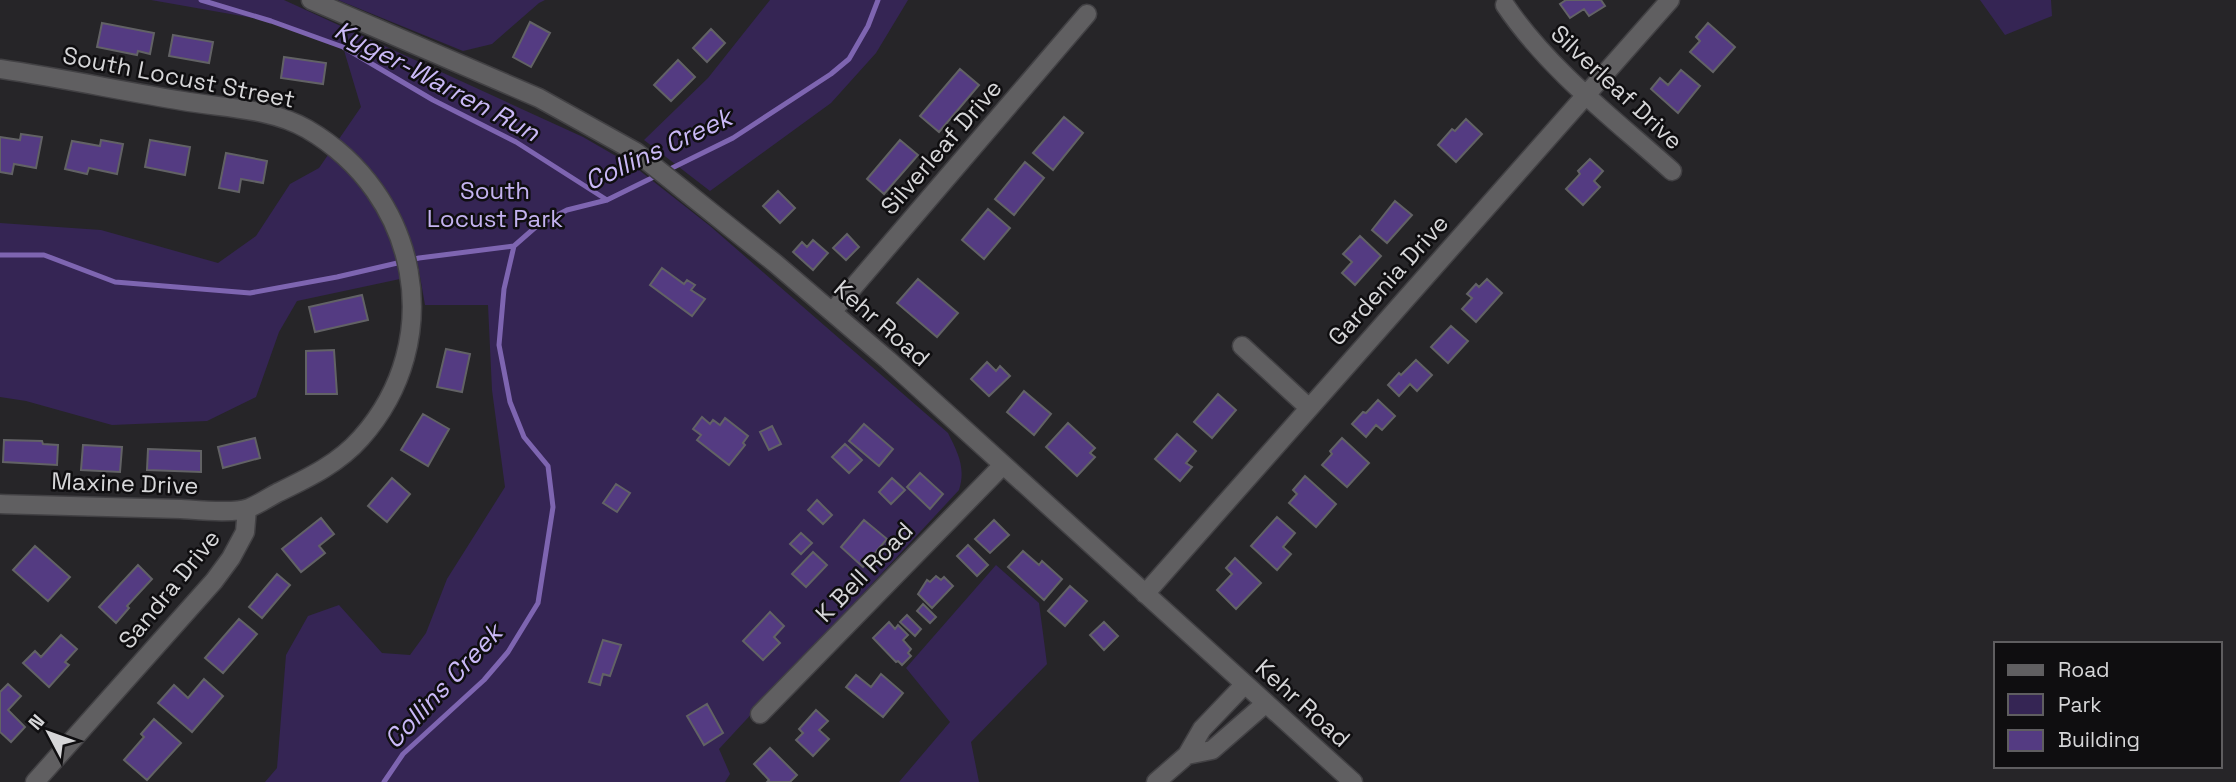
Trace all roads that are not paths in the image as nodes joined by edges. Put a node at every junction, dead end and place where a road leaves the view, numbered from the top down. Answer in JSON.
{"nodes":[{"id":1,"x":311,"y":0,"type":"edge"},
{"id":2,"x":1670,"y":0,"type":"edge"},
{"id":3,"x":1505,"y":5,"type":"dead end"},
{"id":4,"x":1087,"y":14,"type":"dead end"},
{"id":5,"x":0,"y":69,"type":"edge"},
{"id":6,"x":1586,"y":94,"type":"junction"},
{"id":7,"x":1672,"y":171,"type":"dead end"},
{"id":8,"x":832,"y":312,"type":"junction"},
{"id":9,"x":1241,"y":346,"type":"dead end"},
{"id":10,"x":1308,"y":407,"type":"junction"},
{"id":11,"x":1003,"y":465,"type":"junction"},
{"id":12,"x":0,"y":504,"type":"edge"},
{"id":13,"x":247,"y":509,"type":"junction"},
{"id":14,"x":1144,"y":594,"type":"junction"},
{"id":15,"x":1245,"y":684,"type":"junction"},
{"id":16,"x":1266,"y":703,"type":"junction"},
{"id":17,"x":760,"y":714,"type":"dead end"},
{"id":18,"x":1187,"y":755,"type":"junction"},
{"id":19,"x":36,"y":782,"type":"edge"},
{"id":20,"x":1156,"y":782,"type":"edge"},
{"id":21,"x":1353,"y":782,"type":"edge"}],
"edges":[{"from":1,"to":8,"type":"street","name":"Kehr Road"},
{"from":2,"to":6,"type":"street","name":"Gardenia Drive"},
{"from":3,"to":6,"type":"street","name":"Silverleaf Drive"},
{"from":4,"to":8,"type":"street","name":"Silverleaf Drive"},
{"from":5,"to":13,"type":"street","name":"South Locust Street"},
{"from":6,"to":7,"type":"street","name":"Silverleaf Drive"},
{"from":6,"to":10,"type":"street","name":"Gardenia Drive"},
{"from":8,"to":11,"type":"street","name":"Kehr Road"},
{"from":9,"to":10,"type":"street"},
{"from":10,"to":14,"type":"street","name":"Gardenia Drive"},
{"from":11,"to":14,"type":"street","name":"Kehr Road"},
{"from":11,"to":17,"type":"street","name":"K Bell Road"},
{"from":12,"to":13,"type":"street","name":"Maxine Drive"},
{"from":13,"to":19,"type":"street","name":"Sandra Drive"},
{"from":14,"to":15,"type":"street","name":"Kehr Road"},
{"from":15,"to":16,"type":"street","name":"Kehr Road"},
{"from":15,"to":18,"type":"street"},
{"from":16,"to":18,"type":"street"},
{"from":16,"to":21,"type":"street","name":"Kehr Road"},
{"from":18,"to":20,"type":"street"}]}
